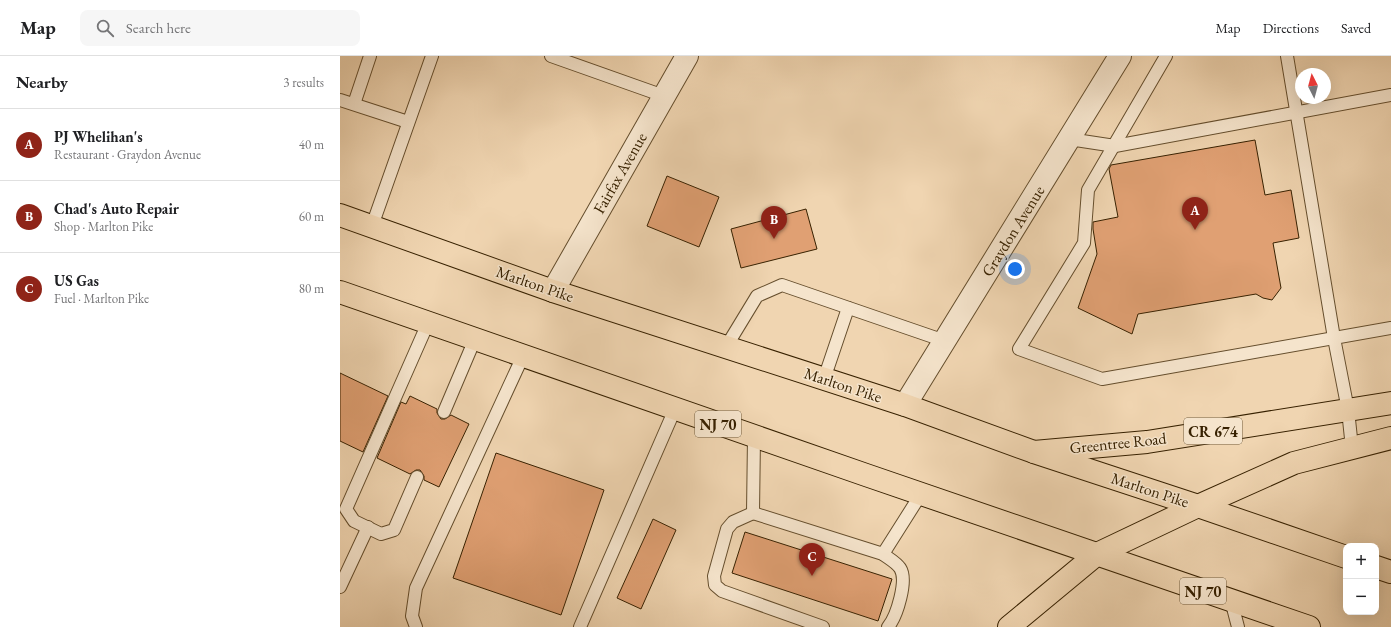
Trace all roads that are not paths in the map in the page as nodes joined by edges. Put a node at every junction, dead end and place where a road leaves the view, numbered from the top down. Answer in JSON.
{"nodes":[{"id":1,"x":370,"y":56,"type":"edge"},
{"id":2,"x":432,"y":56,"type":"edge"},
{"id":3,"x":551,"y":56,"type":"edge"},
{"id":4,"x":687,"y":56,"type":"edge"},
{"id":5,"x":1120,"y":56,"type":"edge"},
{"id":6,"x":1166,"y":56,"type":"edge"},
{"id":7,"x":1287,"y":56,"type":"edge"},
{"id":8,"x":1391,"y":95,"type":"edge"},
{"id":9,"x":664,"y":96,"type":"junction"},
{"id":10,"x":340,"y":100,"type":"edge"},
{"id":11,"x":354,"y":104,"type":"junction"},
{"id":12,"x":1296,"y":112,"type":"junction"},
{"id":13,"x":408,"y":122,"type":"junction"},
{"id":14,"x":1069,"y":138,"type":"junction"},
{"id":15,"x":1114,"y":146,"type":"junction"},
{"id":16,"x":340,"y":215,"type":"edge"},
{"id":17,"x":372,"y":226,"type":"junction"},
{"id":18,"x":553,"y":291,"type":"junction"},
{"id":19,"x":340,"y":292,"type":"edge"},
{"id":20,"x":848,"y":308,"type":"junction"},
{"id":21,"x":428,"y":323,"type":"junction"},
{"id":22,"x":1391,"y":328,"type":"edge"},
{"id":23,"x":1334,"y":338,"type":"junction"},
{"id":24,"x":475,"y":339,"type":"junction"},
{"id":25,"x":945,"y":341,"type":"junction"},
{"id":26,"x":726,"y":347,"type":"junction"},
{"id":27,"x":523,"y":356,"type":"junction"},
{"id":28,"x":824,"y":379,"type":"junction"},
{"id":29,"x":1391,"y":403,"type":"edge"},
{"id":30,"x":906,"y":405,"type":"junction"},
{"id":31,"x":675,"y":409,"type":"junction"},
{"id":32,"x":1348,"y":410,"type":"junction"},
{"id":33,"x":444,"y":412,"type":"dead end"},
{"id":34,"x":754,"y":437,"type":"junction"},
{"id":35,"x":1391,"y":438,"type":"edge"},
{"id":36,"x":1352,"y":448,"type":"junction"},
{"id":37,"x":1034,"y":452,"type":"junction"},
{"id":38,"x":417,"y":477,"type":"dead end"},
{"id":39,"x":921,"y":494,"type":"junction"},
{"id":40,"x":1198,"y":506,"type":"junction"},
{"id":41,"x":753,"y":514,"type":"junction"},
{"id":42,"x":368,"y":527,"type":"junction"},
{"id":43,"x":883,"y":554,"type":"junction"},
{"id":44,"x":1097,"y":554,"type":"junction"},
{"id":45,"x":1343,"y":556,"type":"edge"},
{"id":46,"x":1379,"y":568,"type":"edge"},
{"id":47,"x":1391,"y":572,"type":"edge"},
{"id":48,"x":340,"y":588,"type":"edge"},
{"id":49,"x":1231,"y":600,"type":"junction"},
{"id":50,"x":416,"y":627,"type":"edge"},
{"id":51,"x":580,"y":627,"type":"edge"},
{"id":52,"x":822,"y":627,"type":"edge"},
{"id":53,"x":888,"y":627,"type":"edge"},
{"id":54,"x":1008,"y":627,"type":"edge"},
{"id":55,"x":1238,"y":627,"type":"edge"},
{"id":56,"x":1309,"y":627,"type":"edge"}],
"edges":[{"from":1,"to":11,"type":"lane"},
{"from":2,"to":13,"type":"lane"},
{"from":3,"to":9,"type":"lane"},
{"from":4,"to":9,"type":"street","name":"Fairfax Avenue"},
{"from":5,"to":14,"type":"street","name":"Graydon Avenue"},
{"from":6,"to":15,"type":"lane"},
{"from":7,"to":12,"type":"lane"},
{"from":8,"to":12,"type":"lane"},
{"from":9,"to":18,"type":"street","name":"Fairfax Avenue"},
{"from":10,"to":11,"type":"lane"},
{"from":11,"to":13,"type":"lane"},
{"from":12,"to":15,"type":"lane"},
{"from":12,"to":23,"type":"lane"},
{"from":13,"to":17,"type":"lane"},
{"from":14,"to":15,"type":"lane"},
{"from":14,"to":25,"type":"street","name":"Graydon Avenue"},
{"from":15,"to":23,"type":"lane"},
{"from":16,"to":17,"type":"main road","name":"Marlton Pike"},
{"from":17,"to":18,"type":"main road","name":"Marlton Pike"},
{"from":18,"to":26,"type":"main road","name":"Marlton Pike"},
{"from":19,"to":21,"type":"main road","number":"NJ 70"},
{"from":20,"to":25,"type":"lane"},
{"from":20,"to":26,"type":"lane"},
{"from":20,"to":28,"type":"lane"},
{"from":21,"to":24,"type":"main road","number":"NJ 70"},
{"from":21,"to":42,"type":"lane"},
{"from":22,"to":23,"type":"lane"},
{"from":23,"to":32,"type":"lane"},
{"from":24,"to":27,"type":"main road","number":"NJ 70"},
{"from":24,"to":33,"type":"lane"},
{"from":25,"to":30,"type":"street","name":"Graydon Avenue"},
{"from":26,"to":28,"type":"main road","name":"Marlton Pike"},
{"from":27,"to":31,"type":"main road","number":"NJ 70"},
{"from":27,"to":50,"type":"lane"},
{"from":28,"to":30,"type":"main road","name":"Marlton Pike"},
{"from":29,"to":32,"type":"main road","name":"Greentree Road","number":"CR 674"},
{"from":30,"to":37,"type":"main road","name":"Marlton Pike"},
{"from":31,"to":34,"type":"main road","number":"NJ 70"},
{"from":31,"to":51,"type":"lane"},
{"from":32,"to":36,"type":"lane"},
{"from":32,"to":37,"type":"main road","name":"Greentree Road","number":"CR 674"},
{"from":34,"to":39,"type":"main road","number":"NJ 70"},
{"from":34,"to":41,"type":"lane"},
{"from":35,"to":36,"type":"main road"},
{"from":36,"to":40,"type":"main road"},
{"from":37,"to":40,"type":"main road","name":"Marlton Pike"},
{"from":38,"to":42,"type":"lane"},
{"from":39,"to":43,"type":"lane"},
{"from":39,"to":44,"type":"main road","number":"NJ 70"},
{"from":40,"to":44,"type":"main road"},
{"from":40,"to":45,"type":"main road","name":"Marlton Pike"},
{"from":41,"to":43,"type":"lane"},
{"from":41,"to":52,"type":"lane"},
{"from":42,"to":48,"type":"lane"},
{"from":43,"to":53,"type":"lane"},
{"from":44,"to":49,"type":"main road","number":"NJ 70"},
{"from":44,"to":54,"type":"main road"},
{"from":46,"to":47,"type":"main road"},
{"from":49,"to":55,"type":"lane"},
{"from":49,"to":56,"type":"main road","number":"NJ 70"}]}
